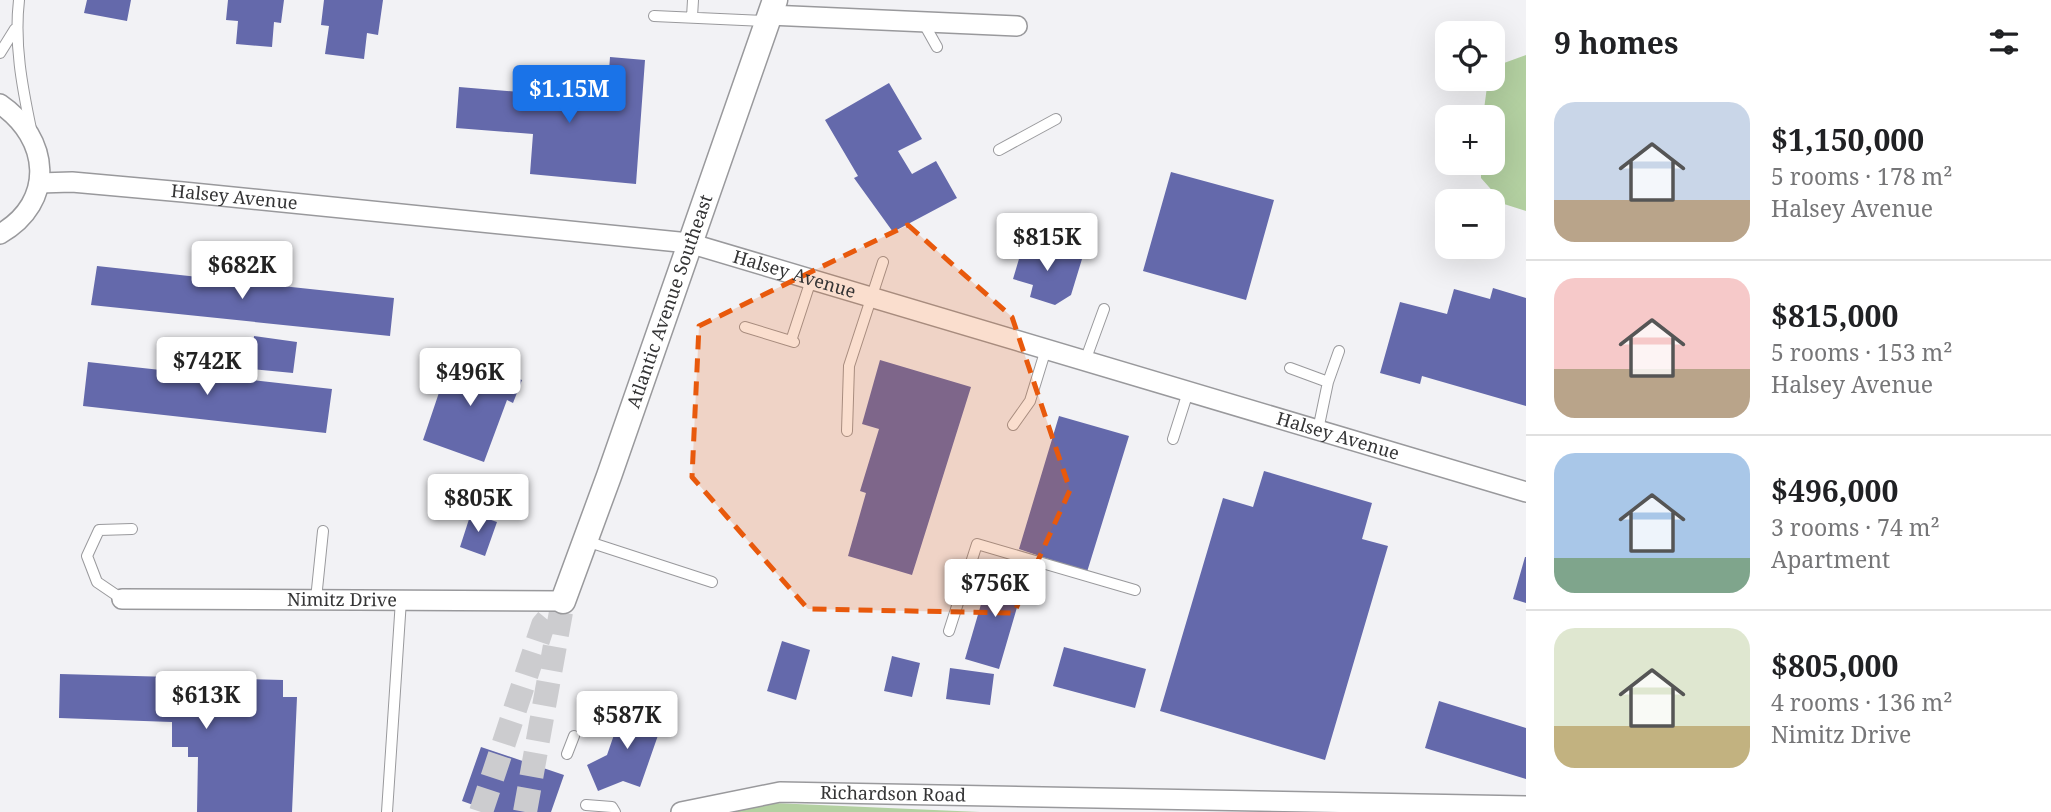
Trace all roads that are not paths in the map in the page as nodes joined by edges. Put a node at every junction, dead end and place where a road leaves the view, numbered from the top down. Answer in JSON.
{"nodes":[{"id":1,"x":19,"y":0,"type":"edge"},
{"id":2,"x":693,"y":0,"type":"edge"},
{"id":3,"x":771,"y":12,"type":"edge"},
{"id":4,"x":654,"y":16,"type":"dead end"},
{"id":5,"x":692,"y":17,"type":"junction"},
{"id":6,"x":922,"y":22,"type":"junction"},
{"id":7,"x":16,"y":28,"type":"junction"},
{"id":8,"x":1008,"y":30,"type":"dead end"},
{"id":9,"x":937,"y":47,"type":"dead end"},
{"id":10,"x":0,"y":53,"type":"edge"},
{"id":11,"x":0,"y":104,"type":"edge"},
{"id":12,"x":1056,"y":119,"type":"dead end"},
{"id":13,"x":33,"y":136,"type":"junction"},
{"id":14,"x":999,"y":150,"type":"dead end"},
{"id":15,"x":39,"y":183,"type":"junction"},
{"id":16,"x":0,"y":234,"type":"edge"},
{"id":17,"x":689,"y":243,"type":"junction"},
{"id":18,"x":883,"y":262,"type":"dead end"},
{"id":19,"x":811,"y":279,"type":"junction"},
{"id":20,"x":872,"y":298,"type":"junction"},
{"id":21,"x":1104,"y":309,"type":"dead end"},
{"id":22,"x":745,"y":327,"type":"dead end"},
{"id":23,"x":1046,"y":349,"type":"junction"},
{"id":24,"x":1339,"y":351,"type":"dead end"},
{"id":25,"x":1085,"y":361,"type":"junction"},
{"id":26,"x":1290,"y":368,"type":"dead end"},
{"id":27,"x":1328,"y":382,"type":"junction"},
{"id":28,"x":1188,"y":392,"type":"junction"},
{"id":29,"x":1013,"y":425,"type":"dead end"},
{"id":30,"x":1318,"y":430,"type":"junction"},
{"id":31,"x":847,"y":431,"type":"dead end"},
{"id":32,"x":1172,"y":439,"type":"dead end"},
{"id":33,"x":1526,"y":492,"type":"edge"},
{"id":34,"x":132,"y":529,"type":"dead end"},
{"id":35,"x":323,"y":531,"type":"dead end"},
{"id":36,"x":585,"y":541,"type":"junction"},
{"id":37,"x":712,"y":582,"type":"dead end"},
{"id":38,"x":1135,"y":590,"type":"dead end"},
{"id":39,"x":122,"y":599,"type":"joint"},
{"id":40,"x":316,"y":599,"type":"junction"},
{"id":41,"x":401,"y":600,"type":"junction"},
{"id":42,"x":562,"y":601,"type":"joint"},
{"id":43,"x":949,"y":631,"type":"dead end"},
{"id":44,"x":574,"y":736,"type":"dead end"},
{"id":45,"x":566,"y":754,"type":"dead end"},
{"id":46,"x":586,"y":805,"type":"dead end"},
{"id":47,"x":1526,"y":806,"type":"edge"},
{"id":48,"x":387,"y":812,"type":"edge"},
{"id":49,"x":615,"y":812,"type":"edge"},
{"id":50,"x":681,"y":812,"type":"edge"}],
"edges":[{"from":1,"to":7,"type":"lane"},
{"from":2,"to":5,"type":"lane"},
{"from":3,"to":5,"type":"lane"},
{"from":3,"to":6,"type":"street"},
{"from":3,"to":17,"type":"street","name":"Atlantic Avenue Southeast"},
{"from":4,"to":5,"type":"lane"},
{"from":6,"to":8,"type":"street"},
{"from":6,"to":9,"type":"lane"},
{"from":7,"to":10,"type":"lane"},
{"from":7,"to":13,"type":"lane"},
{"from":11,"to":13,"type":"street"},
{"from":12,"to":14,"type":"lane"},
{"from":13,"to":15,"type":"street"},
{"from":15,"to":16,"type":"street"},
{"from":15,"to":17,"type":"street","name":"Halsey Avenue"},
{"from":17,"to":19,"type":"street","name":"Halsey Avenue"},
{"from":17,"to":36,"type":"street","name":"Atlantic Avenue Southeast"},
{"from":18,"to":20,"type":"lane"},
{"from":19,"to":20,"type":"street","name":"Halsey Avenue"},
{"from":19,"to":22,"type":"lane"},
{"from":20,"to":23,"type":"street","name":"Halsey Avenue"},
{"from":20,"to":31,"type":"lane"},
{"from":21,"to":25,"type":"lane"},
{"from":23,"to":25,"type":"street","name":"Halsey Avenue"},
{"from":23,"to":29,"type":"lane"},
{"from":24,"to":27,"type":"lane"},
{"from":25,"to":28,"type":"street","name":"Halsey Avenue"},
{"from":26,"to":27,"type":"lane"},
{"from":27,"to":30,"type":"lane"},
{"from":28,"to":30,"type":"street","name":"Halsey Avenue"},
{"from":28,"to":32,"type":"lane"},
{"from":30,"to":33,"type":"street","name":"Halsey Avenue"},
{"from":34,"to":39,"type":"lane"},
{"from":35,"to":40,"type":"lane"},
{"from":36,"to":37,"type":"lane"},
{"from":36,"to":42,"type":"street","name":"Atlantic Avenue Southeast"},
{"from":38,"to":43,"type":"lane"},
{"from":39,"to":40,"type":"street","name":"Nimitz Drive"},
{"from":40,"to":41,"type":"street","name":"Nimitz Drive"},
{"from":41,"to":42,"type":"street","name":"Nimitz Drive"},
{"from":41,"to":48,"type":"lane"},
{"from":44,"to":45,"type":"lane"},
{"from":46,"to":49,"type":"lane"},
{"from":47,"to":50,"type":"street","name":"Richardson Road"}]}
